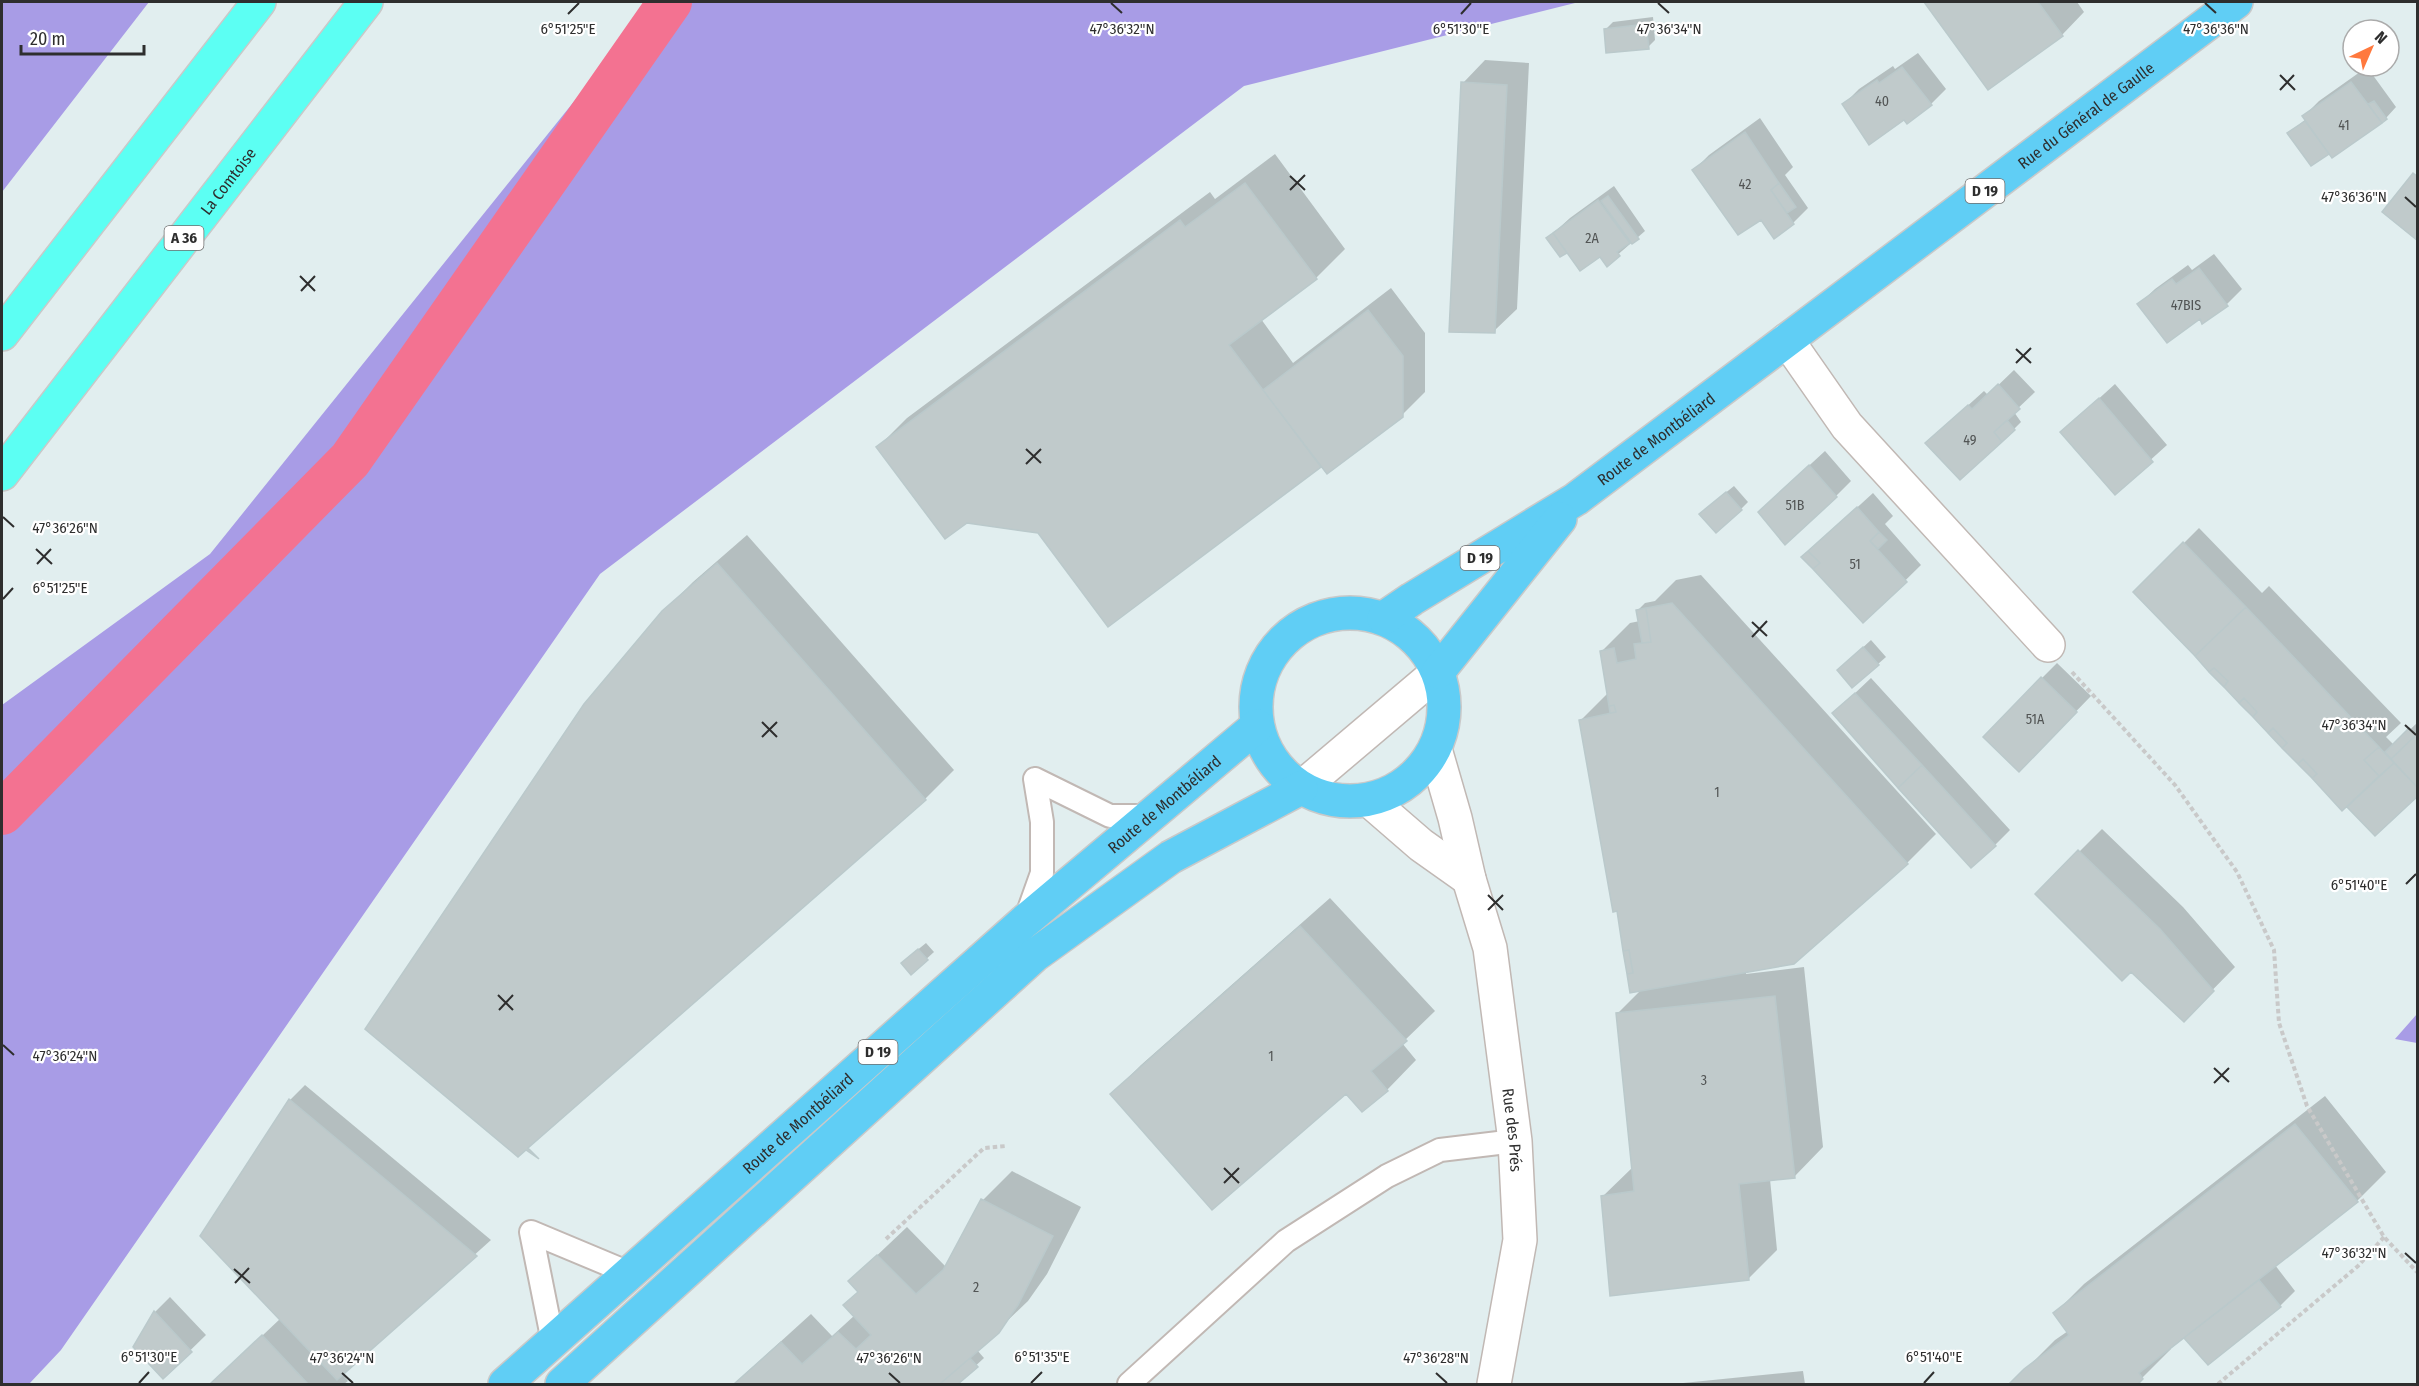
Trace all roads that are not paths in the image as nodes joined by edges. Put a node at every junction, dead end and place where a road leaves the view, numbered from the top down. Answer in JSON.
{"nodes":[{"id":1,"x":259,"y":2,"type":"edge"},
{"id":2,"x":366,"y":2,"type":"edge"},
{"id":3,"x":2236,"y":2,"type":"edge"},
{"id":4,"x":2,"y":334,"type":"edge"},
{"id":5,"x":1787,"y":340,"type":"junction"},
{"id":6,"x":1734,"y":379,"type":"joint"},
{"id":7,"x":2,"y":474,"type":"edge"},
{"id":8,"x":1576,"y":499,"type":"junction"},
{"id":9,"x":1384,"y":618,"type":"junction"},
{"id":10,"x":2048,"y":645,"type":"road end"},
{"id":11,"x":1438,"y":672,"type":"junction"},
{"id":12,"x":1257,"y":726,"type":"junction"},
{"id":13,"x":1435,"y":749,"type":"junction"},
{"id":14,"x":1301,"y":789,"type":"junction"},
{"id":15,"x":1369,"y":800,"type":"junction"},
{"id":16,"x":1151,"y":816,"type":"junction"},
{"id":17,"x":1469,"y":879,"type":"junction"},
{"id":18,"x":1025,"y":921,"type":"junction"},
{"id":19,"x":1515,"y":1141,"type":"junction"},
{"id":20,"x":629,"y":1273,"type":"junction"},
{"id":21,"x":553,"y":1342,"type":"junction"},
{"id":22,"x":506,"y":1384,"type":"edge"},
{"id":23,"x":562,"y":1384,"type":"edge"},
{"id":24,"x":1129,"y":1384,"type":"edge"},
{"id":25,"x":1494,"y":1384,"type":"edge"}],
"edges":[{"from":1,"to":4,"type":"highway"},
{"from":2,"to":7,"type":"highway","name":"La Comtoise","number":"A 36"},
{"from":3,"to":5,"type":"main road","name":"Rue du Général de Gaulle","number":"D 19"},
{"from":5,"to":6,"type":"main road","name":"Rue du Général de Gaulle","number":"D 19"},
{"from":5,"to":10,"type":"street"},
{"from":6,"to":8,"type":"main road","name":"Route de Montbéliard","number":"D 19"},
{"from":8,"to":9,"type":"main road","name":"Route de Montbéliard","number":"D 19"},
{"from":8,"to":11,"type":"main road","name":"Route de Montbéliard","number":"D 19"},
{"from":9,"to":11,"type":"main road"},
{"from":9,"to":12,"type":"main road"},
{"from":11,"to":13,"type":"main road"},
{"from":11,"to":14,"type":"street"},
{"from":12,"to":14,"type":"main road"},
{"from":12,"to":16,"type":"main road","name":"Route de Montbéliard","number":"D 19"},
{"from":13,"to":15,"type":"main road"},
{"from":13,"to":17,"type":"street","name":"Rue des Prés"},
{"from":14,"to":15,"type":"main road"},
{"from":14,"to":23,"type":"main road","number":"D 19"},
{"from":15,"to":17,"type":"street"},
{"from":16,"to":18,"type":"main road","name":"Route de Montbéliard","number":"D 19"},
{"from":16,"to":18,"type":"lane"},
{"from":17,"to":19,"type":"street","name":"Rue des Prés"},
{"from":18,"to":20,"type":"main road","name":"Route de Montbéliard","number":"D 19"},
{"from":19,"to":24,"type":"lane"},
{"from":19,"to":25,"type":"street","name":"Rue des Prés"},
{"from":20,"to":21,"type":"main road","name":"Route de Montbéliard","number":"D 19"},
{"from":20,"to":21,"type":"lane"},
{"from":21,"to":22,"type":"main road","name":"Route de Montbéliard","number":"D 19"}]}
